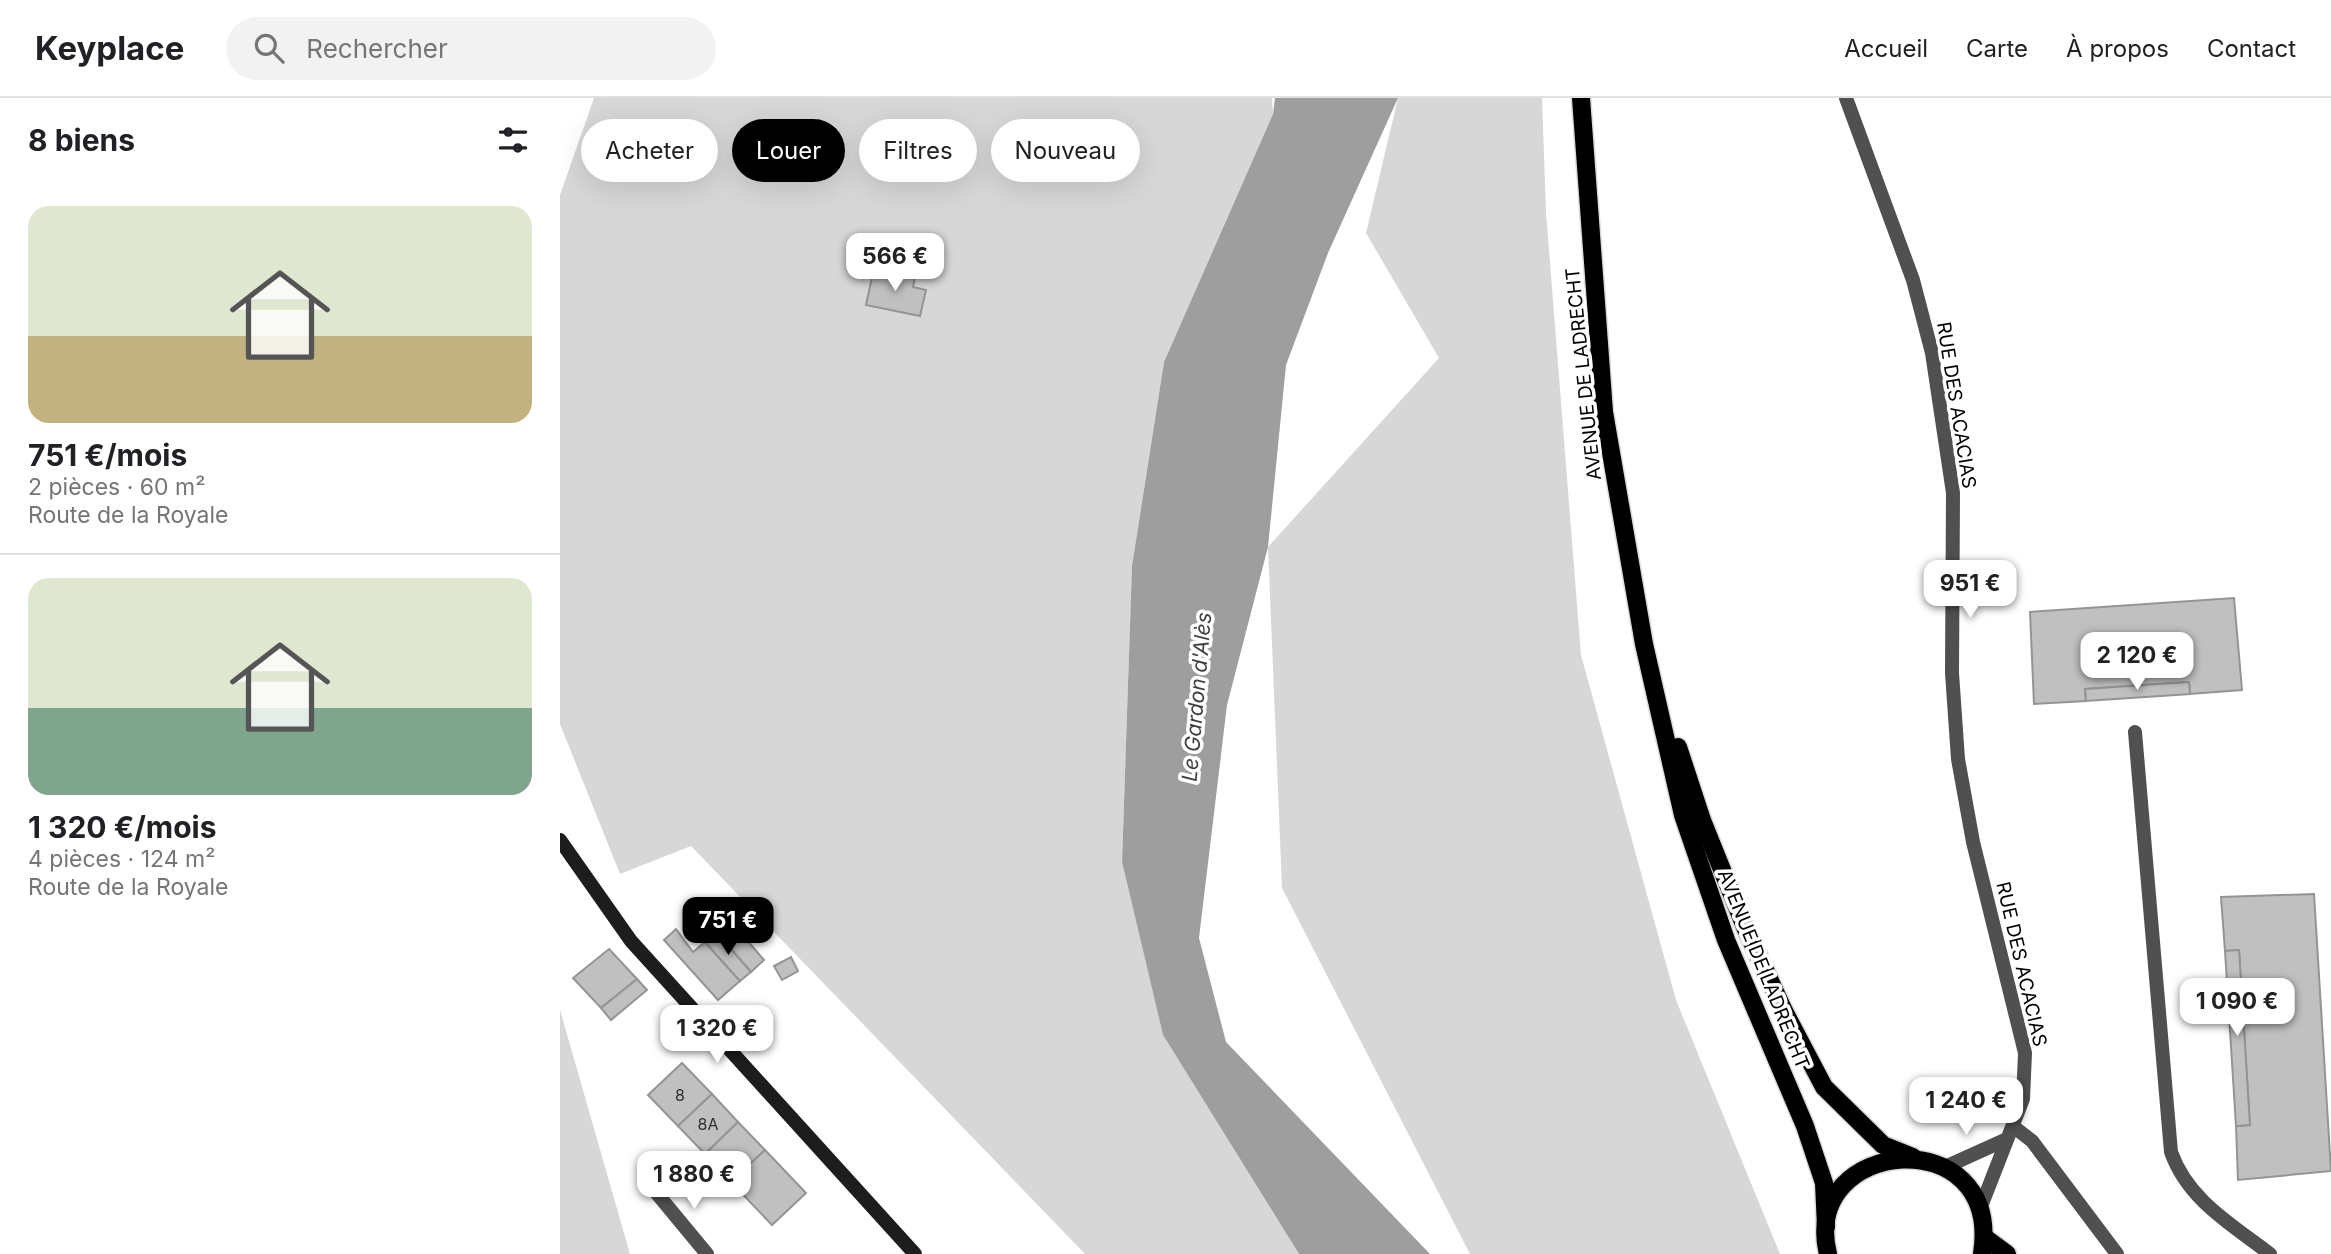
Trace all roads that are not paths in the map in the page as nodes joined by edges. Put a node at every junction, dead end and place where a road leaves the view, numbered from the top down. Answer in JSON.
{"nodes":[{"id":1,"x":1581,"y":98,"type":"edge"},
{"id":2,"x":1846,"y":98,"type":"edge"},
{"id":3,"x":1644,"y":644,"type":"junction"},
{"id":4,"x":2135,"y":732,"type":"dead end"},
{"id":5,"x":560,"y":840,"type":"edge"},
{"id":6,"x":2014,"y":1126,"type":"junction"},
{"id":7,"x":2006,"y":1140,"type":"junction"},
{"id":8,"x":1913,"y":1157,"type":"junction"},
{"id":9,"x":1943,"y":1168,"type":"junction"},
{"id":10,"x":654,"y":1190,"type":"dead end"},
{"id":11,"x":1980,"y":1209,"type":"junction"},
{"id":12,"x":1826,"y":1227,"type":"junction"},
{"id":13,"x":1983,"y":1245,"type":"edge"},
{"id":14,"x":707,"y":1254,"type":"edge"},
{"id":15,"x":915,"y":1254,"type":"edge"},
{"id":16,"x":1828,"y":1254,"type":"edge"},
{"id":17,"x":2007,"y":1254,"type":"edge"},
{"id":18,"x":2117,"y":1254,"type":"edge"},
{"id":19,"x":2270,"y":1254,"type":"edge"}],
"edges":[{"from":1,"to":3,"type":"main road","name":"AVENUE DE LADRECHT"},
{"from":2,"to":6,"type":"street","name":"RUE DES ACACIAS"},
{"from":3,"to":8,"type":"main road","name":"AVENUE DE LADRECHT"},
{"from":3,"to":12,"type":"main road","name":"AVENUE DE LADRECHT"},
{"from":4,"to":19,"type":"street"},
{"from":5,"to":15,"type":"main road"},
{"from":6,"to":7,"type":"street","name":"RUE DES ACACIAS"},
{"from":6,"to":18,"type":"street"},
{"from":7,"to":9,"type":"street"},
{"from":7,"to":11,"type":"street","name":"RUE DES ACACIAS"},
{"from":8,"to":9,"type":"main road","name":"AVENUE DE LADRECHT"},
{"from":8,"to":12,"type":"main road"},
{"from":9,"to":11,"type":"main road"},
{"from":10,"to":14,"type":"street"},
{"from":11,"to":13,"type":"main road"},
{"from":12,"to":16,"type":"main road","name":"AVENUE DE LADRECHT"},
{"from":13,"to":17,"type":"main road"}]}
